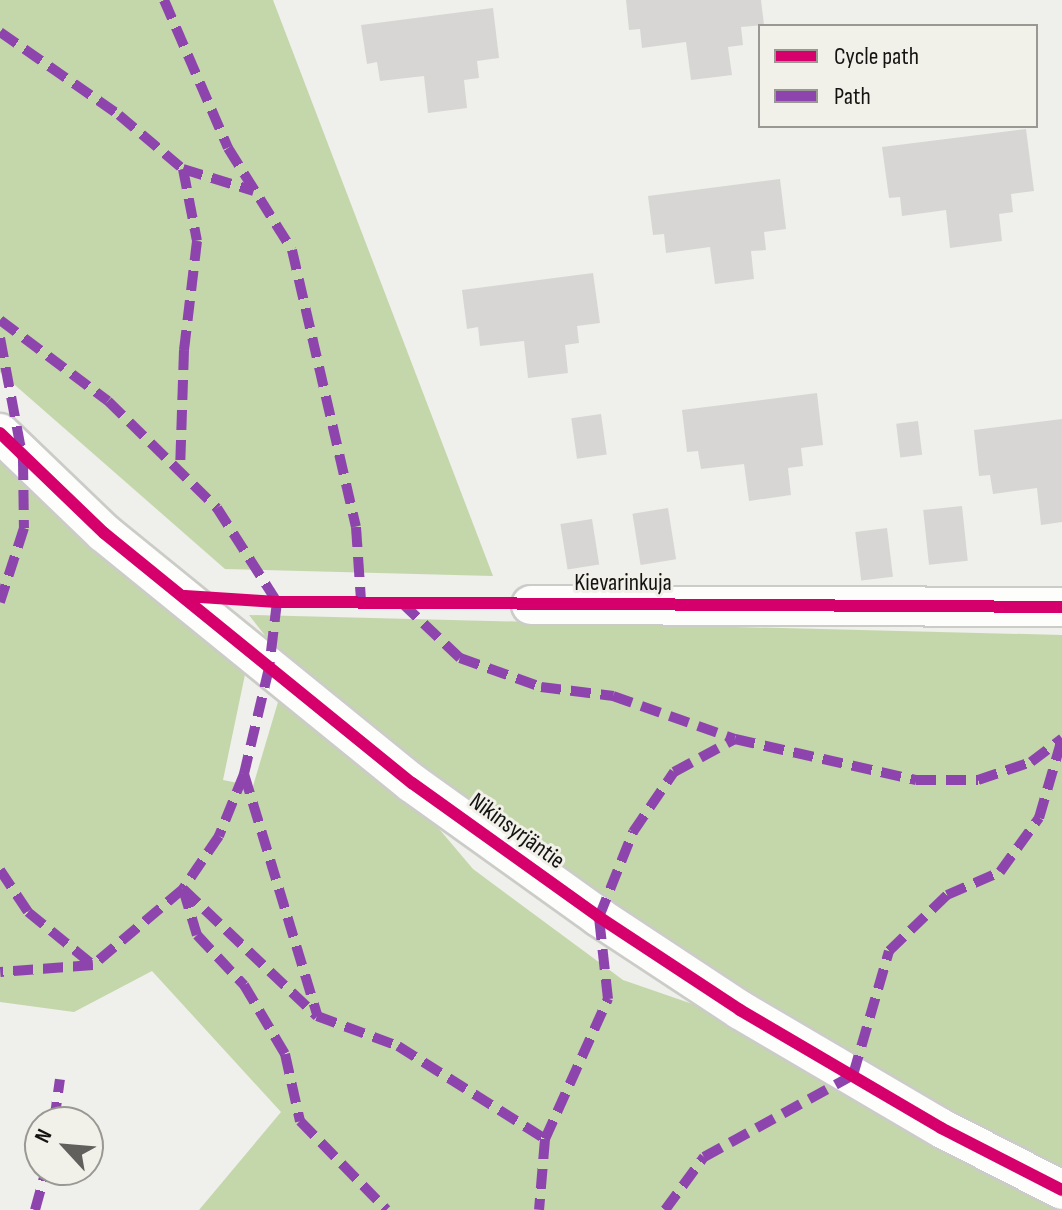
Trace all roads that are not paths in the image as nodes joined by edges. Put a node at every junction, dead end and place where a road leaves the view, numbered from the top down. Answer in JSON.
{"nodes":[{"id":1,"x":0,"y":433,"type":"edge"},
{"id":2,"x":531,"y":605,"type":"dead end"},
{"id":3,"x":1062,"y":607,"type":"edge"},
{"id":4,"x":1062,"y":1190,"type":"edge"}],
"edges":[{"from":1,"to":4,"type":"street","name":"Nikinsyrjäntie"},
{"from":2,"to":3,"type":"street","name":"Kievarinkuja"}]}
